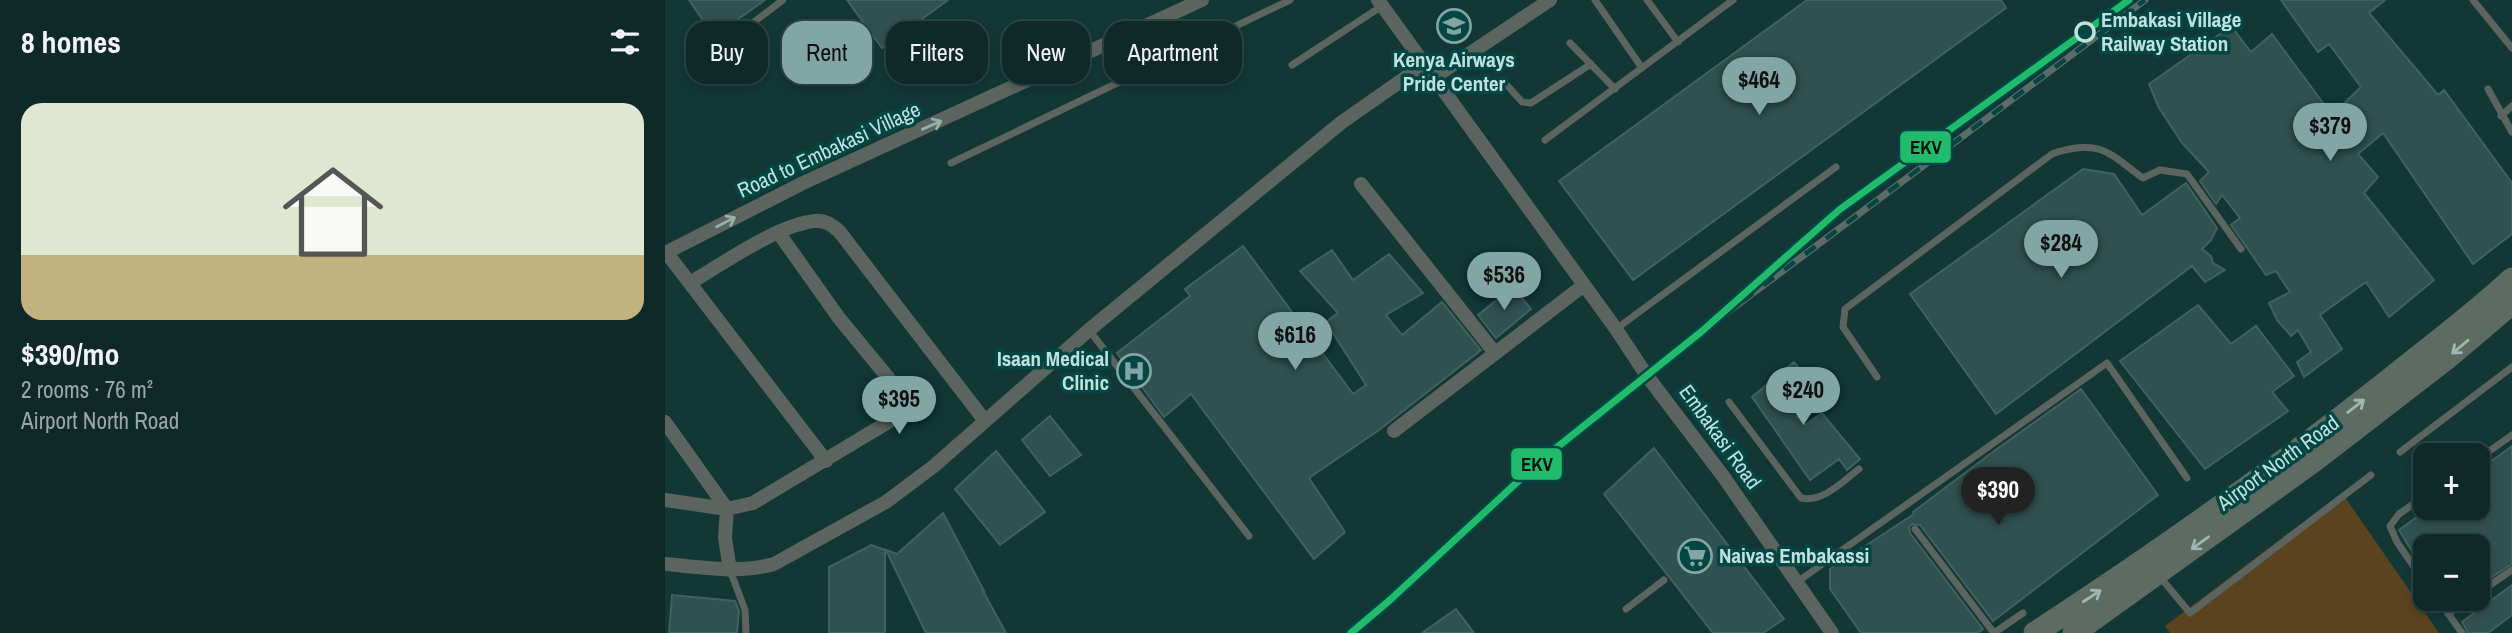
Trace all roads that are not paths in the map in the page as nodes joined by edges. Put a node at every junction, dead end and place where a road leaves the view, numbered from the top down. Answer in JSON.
{"nodes":[{"id":1,"x":783,"y":0,"type":"edge"},
{"id":2,"x":1202,"y":0,"type":"edge"},
{"id":3,"x":1290,"y":0,"type":"edge"},
{"id":4,"x":1550,"y":0,"type":"edge"},
{"id":5,"x":1595,"y":0,"type":"edge"},
{"id":6,"x":1647,"y":0,"type":"edge"},
{"id":7,"x":2473,"y":0,"type":"edge"},
{"id":8,"x":1730,"y":1,"type":"edge"},
{"id":9,"x":1380,"y":3,"type":"edge"},
{"id":10,"x":755,"y":21,"type":"edge"},
{"id":11,"x":1158,"y":21,"type":"edge"},
{"id":12,"x":1242,"y":24,"type":"edge"},
{"id":13,"x":1678,"y":42,"type":"junction"},
{"id":14,"x":2510,"y":42,"type":"edge"},
{"id":15,"x":1570,"y":43,"type":"dead end"},
{"id":16,"x":1104,"y":47,"type":"edge"},
{"id":17,"x":1425,"y":64,"type":"junction"},
{"id":18,"x":1591,"y":64,"type":"junction"},
{"id":19,"x":1291,"y":65,"type":"dead end"},
{"id":20,"x":1642,"y":68,"type":"junction"},
{"id":21,"x":1433,"y":78,"type":"junction"},
{"id":22,"x":1505,"y":83,"type":"dead end"},
{"id":23,"x":1119,"y":84,"type":"edge"},
{"id":24,"x":1615,"y":89,"type":"junction"},
{"id":25,"x":2488,"y":89,"type":"dead end"},
{"id":26,"x":2512,"y":106,"type":"edge"},
{"id":27,"x":2501,"y":116,"type":"junction"},
{"id":28,"x":2512,"y":132,"type":"edge"},
{"id":29,"x":1545,"y":141,"type":"dead end"},
{"id":30,"x":951,"y":163,"type":"dead end"},
{"id":31,"x":1836,"y":167,"type":"dead end"},
{"id":32,"x":1361,"y":184,"type":"dead end"},
{"id":33,"x":778,"y":232,"type":"junction"},
{"id":34,"x":2241,"y":248,"type":"dead end"},
{"id":35,"x":665,"y":252,"type":"edge"},
{"id":36,"x":2512,"y":279,"type":"edge"},
{"id":37,"x":690,"y":284,"type":"junction"},
{"id":38,"x":1584,"y":285,"type":"junction"},
{"id":39,"x":2512,"y":303,"type":"edge"},
{"id":40,"x":1616,"y":329,"type":"junction"},
{"id":41,"x":1089,"y":330,"type":"junction"},
{"id":42,"x":1495,"y":353,"type":"junction"},
{"id":43,"x":2512,"y":367,"type":"edge"},
{"id":44,"x":1877,"y":377,"type":"dead end"},
{"id":45,"x":1730,"y":402,"type":"dead end"},
{"id":46,"x":985,"y":421,"type":"junction"},
{"id":47,"x":665,"y":422,"type":"edge"},
{"id":48,"x":1394,"y":431,"type":"dead end"},
{"id":49,"x":2512,"y":435,"type":"edge"},
{"id":50,"x":2490,"y":451,"type":"edge"},
{"id":51,"x":2400,"y":452,"type":"dead end"},
{"id":52,"x":826,"y":461,"type":"junction"},
{"id":53,"x":1859,"y":469,"type":"dead end"},
{"id":54,"x":2371,"y":475,"type":"dead end"},
{"id":55,"x":2187,"y":478,"type":"dead end"},
{"id":56,"x":665,"y":500,"type":"edge"},
{"id":57,"x":2413,"y":504,"type":"edge"},
{"id":58,"x":727,"y":509,"type":"junction"},
{"id":59,"x":1915,"y":530,"type":"dead end"},
{"id":60,"x":1249,"y":536,"type":"dead end"},
{"id":61,"x":665,"y":564,"type":"edge"},
{"id":62,"x":2413,"y":565,"type":"edge"},
{"id":63,"x":730,"y":569,"type":"junction"},
{"id":64,"x":2512,"y":570,"type":"edge"},
{"id":65,"x":2157,"y":574,"type":"junction"},
{"id":66,"x":1664,"y":580,"type":"dead end"},
{"id":67,"x":1797,"y":582,"type":"junction"},
{"id":68,"x":2490,"y":585,"type":"edge"},
{"id":69,"x":1626,"y":609,"type":"dead end"},
{"id":70,"x":2446,"y":611,"type":"edge"},
{"id":71,"x":2452,"y":611,"type":"edge"},
{"id":72,"x":2448,"y":614,"type":"junction"},
{"id":73,"x":2029,"y":623,"type":"edge"},
{"id":74,"x":1827,"y":632,"type":"edge"},
{"id":75,"x":745,"y":633,"type":"edge"},
{"id":76,"x":1994,"y":633,"type":"edge"},
{"id":77,"x":2074,"y":633,"type":"edge"},
{"id":78,"x":2462,"y":633,"type":"edge"}],
"edges":[{"from":1,"to":10,"type":"lane"},
{"from":2,"to":11,"type":"street","name":"Road to Embakasi Village"},
{"from":3,"to":12,"type":"lane"},
{"from":4,"to":21,"type":"street"},
{"from":5,"to":20,"type":"lane"},
{"from":6,"to":13,"type":"lane"},
{"from":7,"to":14,"type":"lane"},
{"from":8,"to":13,"type":"lane"},
{"from":9,"to":17,"type":"street","name":"Embakasi Road"},
{"from":9,"to":19,"type":"lane"},
{"from":13,"to":20,"type":"lane"},
{"from":15,"to":18,"type":"lane"},
{"from":35,"to":16,"type":"street","name":"Road to Embakasi Village","one_way":true},
{"from":17,"to":21,"type":"street","name":"Embakasi Road"},
{"from":17,"to":41,"type":"street"},
{"from":18,"to":22,"type":"lane"},
{"from":18,"to":24,"type":"lane"},
{"from":20,"to":24,"type":"lane"},
{"from":21,"to":38,"type":"street","name":"Embakasi Road"},
{"from":23,"to":30,"type":"lane"},
{"from":24,"to":29,"type":"lane"},
{"from":25,"to":27,"type":"lane"},
{"from":26,"to":27,"type":"lane"},
{"from":27,"to":28,"type":"lane"},
{"from":31,"to":40,"type":"lane"},
{"from":32,"to":42,"type":"street"},
{"from":33,"to":37,"type":"street"},
{"from":33,"to":46,"type":"street"},
{"from":33,"to":52,"type":"street"},
{"from":34,"to":44,"type":"lane"},
{"from":35,"to":37,"type":"street"},
{"from":73,"to":36,"type":"main road","name":"Airport North Road","one_way":true},
{"from":37,"to":52,"type":"street"},
{"from":38,"to":40,"type":"street","name":"Embakasi Road"},
{"from":38,"to":42,"type":"street"},
{"from":39,"to":65,"type":"main road","name":"Airport North Road","one_way":true},
{"from":40,"to":67,"type":"street","name":"Embakasi Road"},
{"from":41,"to":46,"type":"street"},
{"from":41,"to":60,"type":"lane"},
{"from":42,"to":48,"type":"street"},
{"from":43,"to":51,"type":"lane"},
{"from":45,"to":53,"type":"lane"},
{"from":46,"to":63,"type":"street"},
{"from":47,"to":58,"type":"street"},
{"from":49,"to":50,"type":"lane"},
{"from":52,"to":58,"type":"street"},
{"from":54,"to":65,"type":"lane"},
{"from":55,"to":67,"type":"lane"},
{"from":56,"to":58,"type":"street"},
{"from":57,"to":62,"type":"lane"},
{"from":58,"to":63,"type":"street"},
{"from":59,"to":76,"type":"lane"},
{"from":61,"to":63,"type":"street"},
{"from":63,"to":75,"type":"lane"},
{"from":64,"to":68,"type":"lane"},
{"from":65,"to":77,"type":"main road","name":"Airport North Road"},
{"from":66,"to":69,"type":"lane"},
{"from":67,"to":74,"type":"street","name":"Embakasi Road"},
{"from":70,"to":72,"type":"lane"},
{"from":71,"to":72,"type":"lane"},
{"from":72,"to":78,"type":"lane"},
{"from":73,"to":76,"type":"lane"}]}
